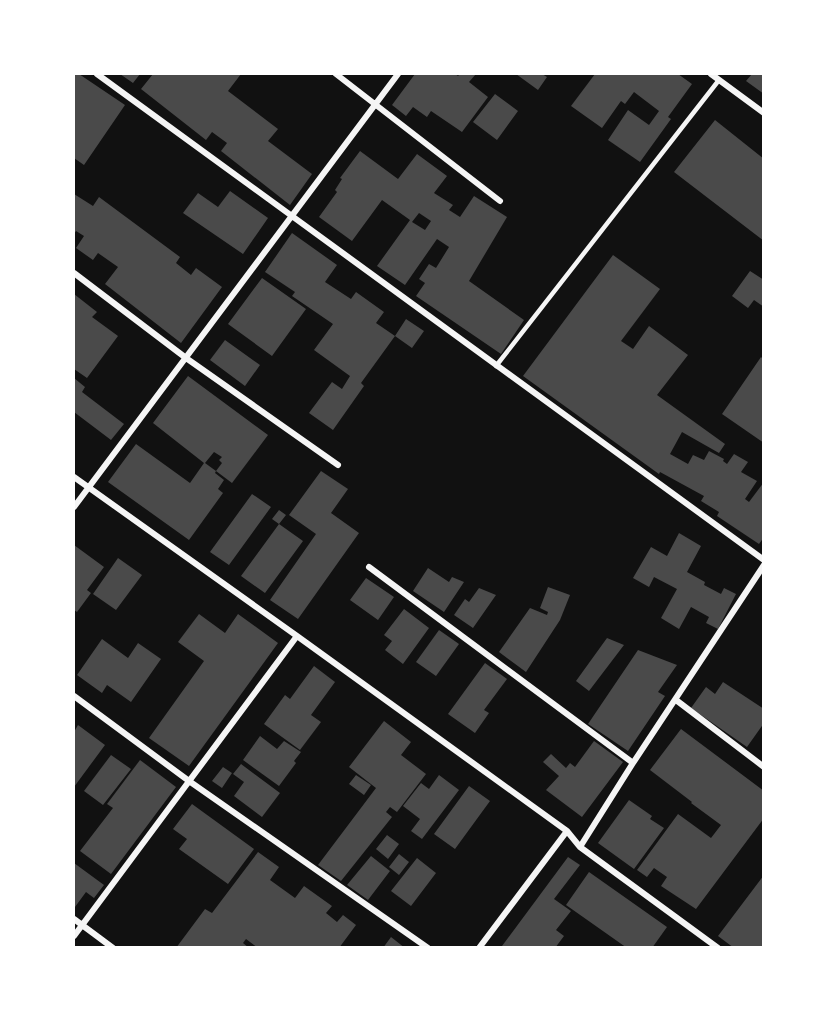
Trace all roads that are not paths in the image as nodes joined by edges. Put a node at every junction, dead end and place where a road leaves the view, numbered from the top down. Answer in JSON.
{"nodes":[{"id":1,"x":97,"y":74,"type":"edge"},
{"id":2,"x":336,"y":74,"type":"edge"},
{"id":3,"x":398,"y":74,"type":"edge"},
{"id":4,"x":711,"y":74,"type":"edge"},
{"id":5,"x":724,"y":74,"type":"edge"},
{"id":6,"x":719,"y":80,"type":"junction"},
{"id":7,"x":375,"y":104,"type":"junction"},
{"id":8,"x":764,"y":113,"type":"edge"},
{"id":9,"x":500,"y":201,"type":"dead end"},
{"id":10,"x":292,"y":216,"type":"junction"},
{"id":11,"x":74,"y":273,"type":"edge"},
{"id":12,"x":186,"y":358,"type":"junction"},
{"id":13,"x":496,"y":366,"type":"junction"},
{"id":14,"x":338,"y":465,"type":"dead end"},
{"id":15,"x":74,"y":477,"type":"edge"},
{"id":16,"x":88,"y":488,"type":"junction"},
{"id":17,"x":74,"y":507,"type":"edge"},
{"id":18,"x":764,"y":560,"type":"edge"},
{"id":19,"x":764,"y":565,"type":"edge"},
{"id":20,"x":369,"y":567,"type":"dead end"},
{"id":21,"x":297,"y":636,"type":"junction"},
{"id":22,"x":74,"y":696,"type":"edge"},
{"id":23,"x":675,"y":700,"type":"junction"},
{"id":24,"x":633,"y":763,"type":"junction"},
{"id":25,"x":764,"y":767,"type":"edge"},
{"id":26,"x":189,"y":781,"type":"junction"},
{"id":27,"x":567,"y":831,"type":"junction"},
{"id":28,"x":580,"y":848,"type":"junction"},
{"id":29,"x":74,"y":919,"type":"edge"},
{"id":30,"x":82,"y":925,"type":"junction"},
{"id":31,"x":74,"y":936,"type":"edge"},
{"id":32,"x":113,"y":948,"type":"edge"},
{"id":33,"x":428,"y":948,"type":"edge"},
{"id":34,"x":479,"y":948,"type":"edge"},
{"id":35,"x":718,"y":948,"type":"edge"}],
"edges":[{"from":1,"to":10,"type":"street"},
{"from":2,"to":7,"type":"street"},
{"from":3,"to":7,"type":"street"},
{"from":4,"to":6,"type":"street"},
{"from":5,"to":6,"type":"street"},
{"from":6,"to":8,"type":"street"},
{"from":6,"to":13,"type":"lane"},
{"from":7,"to":9,"type":"street"},
{"from":7,"to":10,"type":"street"},
{"from":10,"to":12,"type":"street"},
{"from":10,"to":13,"type":"street"},
{"from":11,"to":12,"type":"street"},
{"from":12,"to":14,"type":"street"},
{"from":12,"to":16,"type":"street"},
{"from":13,"to":18,"type":"street"},
{"from":15,"to":16,"type":"street"},
{"from":16,"to":17,"type":"street"},
{"from":16,"to":21,"type":"street"},
{"from":19,"to":23,"type":"street"},
{"from":20,"to":24,"type":"street"},
{"from":21,"to":26,"type":"street"},
{"from":21,"to":27,"type":"street"},
{"from":22,"to":26,"type":"street"},
{"from":23,"to":24,"type":"street"},
{"from":23,"to":25,"type":"street"},
{"from":24,"to":28,"type":"street"},
{"from":26,"to":30,"type":"street"},
{"from":26,"to":33,"type":"street"},
{"from":27,"to":28,"type":"street"},
{"from":27,"to":34,"type":"street"},
{"from":28,"to":35,"type":"street"},
{"from":29,"to":30,"type":"street"},
{"from":30,"to":31,"type":"street"},
{"from":30,"to":32,"type":"street"}]}
